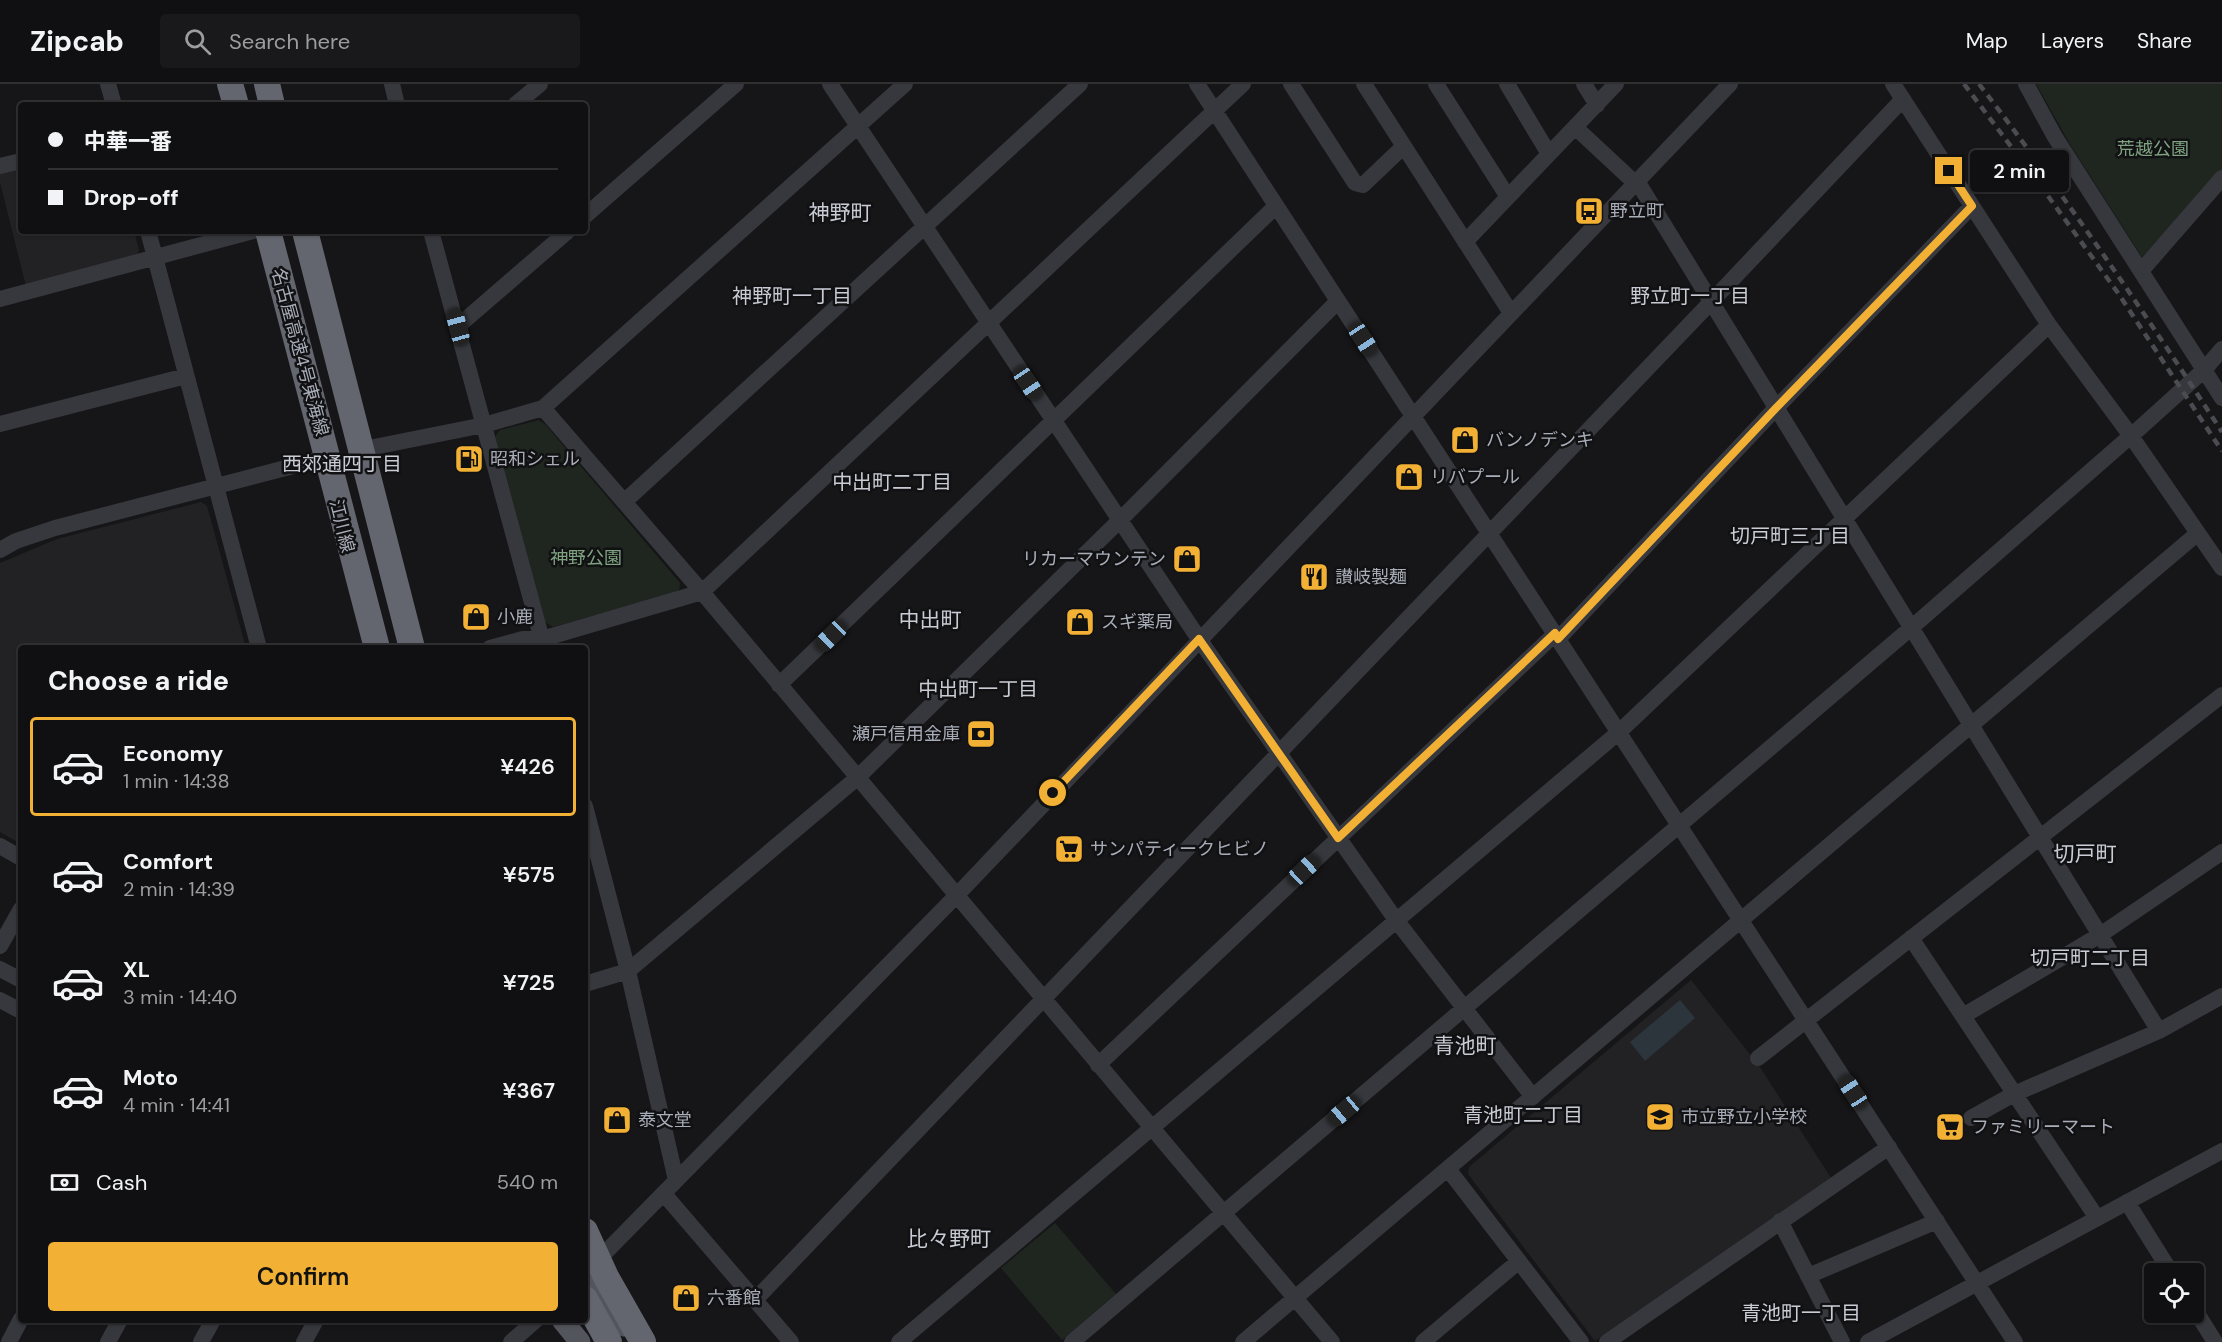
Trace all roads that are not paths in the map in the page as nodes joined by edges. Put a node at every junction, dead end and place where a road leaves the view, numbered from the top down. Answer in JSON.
{"nodes":[{"id":1,"x":108,"y":84,"type":"edge"},
{"id":2,"x":220,"y":84,"type":"edge"},
{"id":3,"x":230,"y":84,"type":"edge"},
{"id":4,"x":245,"y":84,"type":"edge"},
{"id":5,"x":267,"y":84,"type":"edge"},
{"id":6,"x":276,"y":84,"type":"edge"},
{"id":7,"x":392,"y":84,"type":"edge"},
{"id":8,"x":540,"y":84,"type":"edge"},
{"id":9,"x":736,"y":84,"type":"edge"},
{"id":10,"x":830,"y":84,"type":"edge"},
{"id":11,"x":905,"y":84,"type":"edge"},
{"id":12,"x":1080,"y":84,"type":"edge"},
{"id":13,"x":1197,"y":84,"type":"edge"},
{"id":14,"x":1243,"y":84,"type":"edge"},
{"id":15,"x":1291,"y":84,"type":"edge"},
{"id":16,"x":1364,"y":84,"type":"edge"},
{"id":17,"x":1436,"y":84,"type":"edge"},
{"id":18,"x":1507,"y":84,"type":"edge"},
{"id":19,"x":1584,"y":84,"type":"edge"},
{"id":20,"x":1616,"y":84,"type":"edge"},
{"id":21,"x":1730,"y":84,"type":"edge"},
{"id":22,"x":1893,"y":84,"type":"edge"},
{"id":23,"x":2026,"y":84,"type":"edge"},
{"id":24,"x":1903,"y":99,"type":"junction"},
{"id":25,"x":113,"y":102,"type":"edge"},
{"id":26,"x":225,"y":102,"type":"edge"},
{"id":27,"x":235,"y":102,"type":"edge"},
{"id":28,"x":249,"y":102,"type":"edge"},
{"id":29,"x":271,"y":102,"type":"edge"},
{"id":30,"x":280,"y":102,"type":"edge"},
{"id":31,"x":396,"y":102,"type":"edge"},
{"id":32,"x":519,"y":102,"type":"edge"},
{"id":33,"x":1597,"y":105,"type":"junction"},
{"id":34,"x":1215,"y":111,"type":"junction"},
{"id":35,"x":857,"y":126,"type":"junction"},
{"id":36,"x":1575,"y":127,"type":"junction"},
{"id":37,"x":1404,"y":146,"type":"junction"},
{"id":38,"x":1550,"y":154,"type":"junction"},
{"id":39,"x":18,"y":162,"type":"edge"},
{"id":40,"x":0,"y":166,"type":"edge"},
{"id":41,"x":2222,"y":178,"type":"edge"},
{"id":42,"x":1636,"y":182,"type":"junction"},
{"id":43,"x":1509,"y":197,"type":"junction"},
{"id":44,"x":1276,"y":206,"type":"junction"},
{"id":45,"x":1972,"y":206,"type":"junction"},
{"id":46,"x":588,"y":213,"type":"edge"},
{"id":47,"x":924,"y":227,"type":"junction"},
{"id":48,"x":149,"y":234,"type":"edge"},
{"id":49,"x":242,"y":234,"type":"edge"},
{"id":50,"x":262,"y":234,"type":"edge"},
{"id":51,"x":269,"y":234,"type":"edge"},
{"id":52,"x":285,"y":234,"type":"edge"},
{"id":53,"x":306,"y":234,"type":"edge"},
{"id":54,"x":314,"y":234,"type":"edge"},
{"id":55,"x":432,"y":234,"type":"edge"},
{"id":56,"x":565,"y":234,"type":"edge"},
{"id":57,"x":1465,"y":242,"type":"junction"},
{"id":58,"x":156,"y":258,"type":"junction"},
{"id":59,"x":2141,"y":271,"type":"junction"},
{"id":60,"x":0,"y":299,"type":"edge"},
{"id":61,"x":1338,"y":301,"type":"junction"},
{"id":62,"x":1712,"y":302,"type":"junction"},
{"id":63,"x":1511,"y":313,"type":"junction"},
{"id":64,"x":988,"y":324,"type":"junction"},
{"id":65,"x":2049,"y":326,"type":"junction"},
{"id":66,"x":458,"y":327,"type":"junction"},
{"id":67,"x":2222,"y":349,"type":"edge"},
{"id":68,"x":2204,"y":370,"type":"junction"},
{"id":69,"x":186,"y":376,"type":"junction"},
{"id":70,"x":2222,"y":398,"type":"edge"},
{"id":71,"x":543,"y":408,"type":"junction"},
{"id":72,"x":1776,"y":408,"type":"junction"},
{"id":73,"x":1413,"y":417,"type":"junction"},
{"id":74,"x":1054,"y":422,"type":"junction"},
{"id":75,"x":0,"y":424,"type":"edge"},
{"id":76,"x":484,"y":425,"type":"junction"},
{"id":77,"x":2131,"y":436,"type":"junction"},
{"id":78,"x":369,"y":448,"type":"junction"},
{"id":79,"x":324,"y":458,"type":"junction"},
{"id":80,"x":216,"y":487,"type":"junction"},
{"id":81,"x":624,"y":502,"type":"junction"},
{"id":82,"x":1844,"y":518,"type":"junction"},
{"id":83,"x":1120,"y":520,"type":"junction"},
{"id":84,"x":1489,"y":533,"type":"junction"},
{"id":85,"x":2198,"y":533,"type":"junction"},
{"id":86,"x":385,"y":544,"type":"junction"},
{"id":87,"x":0,"y":550,"type":"edge"},
{"id":88,"x":2222,"y":568,"type":"edge"},
{"id":89,"x":702,"y":592,"type":"junction"},
{"id":90,"x":1911,"y":627,"type":"junction"},
{"id":91,"x":1556,"y":636,"type":"junction"},
{"id":92,"x":1199,"y":639,"type":"junction"},
{"id":93,"x":543,"y":644,"type":"edge"},
{"id":94,"x":258,"y":645,"type":"edge"},
{"id":95,"x":374,"y":645,"type":"edge"},
{"id":96,"x":374,"y":645,"type":"edge"},
{"id":97,"x":411,"y":645,"type":"edge"},
{"id":98,"x":421,"y":645,"type":"edge"},
{"id":99,"x":501,"y":645,"type":"edge"},
{"id":100,"x":780,"y":685,"type":"junction"},
{"id":101,"x":2222,"y":695,"type":"edge"},
{"id":102,"x":1970,"y":724,"type":"junction"},
{"id":103,"x":1619,"y":732,"type":"junction"},
{"id":104,"x":1279,"y":753,"type":"junction"},
{"id":105,"x":858,"y":778,"type":"junction"},
{"id":106,"x":588,"y":818,"type":"edge"},
{"id":107,"x":1680,"y":825,"type":"junction"},
{"id":108,"x":2040,"y":837,"type":"junction"},
{"id":109,"x":1338,"y":838,"type":"junction"},
{"id":110,"x":0,"y":846,"type":"edge"},
{"id":111,"x":2222,"y":852,"type":"edge"},
{"id":112,"x":18,"y":856,"type":"edge"},
{"id":113,"x":956,"y":896,"type":"junction"},
{"id":114,"x":18,"y":914,"type":"edge"},
{"id":115,"x":1396,"y":920,"type":"junction"},
{"id":116,"x":1742,"y":920,"type":"junction"},
{"id":117,"x":2100,"y":935,"type":"junction"},
{"id":118,"x":1911,"y":938,"type":"junction"},
{"id":119,"x":0,"y":946,"type":"edge"},
{"id":120,"x":0,"y":969,"type":"edge"},
{"id":121,"x":628,"y":971,"type":"junction"},
{"id":122,"x":18,"y":979,"type":"edge"},
{"id":123,"x":588,"y":983,"type":"edge"},
{"id":124,"x":2222,"y":996,"type":"edge"},
{"id":125,"x":0,"y":1000,"type":"edge"},
{"id":126,"x":1043,"y":1000,"type":"junction"},
{"id":127,"x":1464,"y":1008,"type":"junction"},
{"id":128,"x":18,"y":1009,"type":"edge"},
{"id":129,"x":1963,"y":1016,"type":"junction"},
{"id":130,"x":1807,"y":1020,"type":"junction"},
{"id":131,"x":2159,"y":1031,"type":"junction"},
{"id":132,"x":1758,"y":1058,"type":"dead end"},
{"id":133,"x":1098,"y":1065,"type":"junction"},
{"id":134,"x":2014,"y":1094,"type":"junction"},
{"id":135,"x":1533,"y":1097,"type":"junction"},
{"id":136,"x":1971,"y":1118,"type":"dead end"},
{"id":137,"x":1151,"y":1127,"type":"junction"},
{"id":138,"x":1889,"y":1147,"type":"junction"},
{"id":139,"x":2222,"y":1151,"type":"edge"},
{"id":140,"x":1448,"y":1169,"type":"junction"},
{"id":141,"x":676,"y":1180,"type":"junction"},
{"id":142,"x":664,"y":1194,"type":"junction"},
{"id":143,"x":2127,"y":1202,"type":"junction"},
{"id":144,"x":1223,"y":1213,"type":"junction"},
{"id":145,"x":2097,"y":1218,"type":"junction"},
{"id":146,"x":1780,"y":1221,"type":"junction"},
{"id":147,"x":1937,"y":1221,"type":"junction"},
{"id":148,"x":588,"y":1238,"type":"edge"},
{"id":149,"x":1519,"y":1261,"type":"junction"},
{"id":150,"x":2165,"y":1263,"type":"edge"},
{"id":151,"x":588,"y":1272,"type":"edge"},
{"id":152,"x":1808,"y":1276,"type":"junction"},
{"id":153,"x":588,"y":1279,"type":"edge"},
{"id":154,"x":1977,"y":1283,"type":"junction"},
{"id":155,"x":1295,"y":1299,"type":"junction"},
{"id":156,"x":755,"y":1300,"type":"junction"},
{"id":157,"x":588,"y":1304,"type":"edge"},
{"id":158,"x":19,"y":1323,"type":"edge"},
{"id":159,"x":118,"y":1323,"type":"edge"},
{"id":160,"x":211,"y":1323,"type":"edge"},
{"id":161,"x":314,"y":1323,"type":"edge"},
{"id":162,"x":533,"y":1323,"type":"edge"},
{"id":163,"x":564,"y":1323,"type":"edge"},
{"id":164,"x":2203,"y":1323,"type":"edge"},
{"id":165,"x":1627,"y":1336,"type":"edge"},
{"id":166,"x":9,"y":1342,"type":"edge"},
{"id":167,"x":108,"y":1342,"type":"edge"},
{"id":168,"x":201,"y":1342,"type":"edge"},
{"id":169,"x":304,"y":1342,"type":"edge"},
{"id":170,"x":511,"y":1342,"type":"edge"},
{"id":171,"x":580,"y":1342,"type":"edge"},
{"id":172,"x":609,"y":1342,"type":"edge"},
{"id":173,"x":637,"y":1342,"type":"edge"},
{"id":174,"x":643,"y":1342,"type":"edge"},
{"id":175,"x":791,"y":1342,"type":"edge"},
{"id":176,"x":899,"y":1342,"type":"edge"},
{"id":177,"x":1072,"y":1342,"type":"edge"},
{"id":178,"x":1243,"y":1342,"type":"edge"},
{"id":179,"x":1332,"y":1342,"type":"edge"},
{"id":180,"x":1423,"y":1342,"type":"edge"},
{"id":181,"x":1581,"y":1342,"type":"edge"},
{"id":182,"x":1607,"y":1342,"type":"edge"},
{"id":183,"x":1842,"y":1342,"type":"edge"},
{"id":184,"x":1868,"y":1342,"type":"edge"},
{"id":185,"x":2015,"y":1342,"type":"edge"},
{"id":186,"x":2215,"y":1342,"type":"edge"}],
"edges":[{"from":1,"to":25,"type":"street"},
{"from":2,"to":26,"type":"main road"},
{"from":3,"to":27,"type":"highway"},
{"from":4,"to":28,"type":"highway"},
{"from":5,"to":29,"type":"highway"},
{"from":6,"to":30,"type":"main road"},
{"from":7,"to":31,"type":"street"},
{"from":8,"to":32,"type":"street"},
{"from":9,"to":46,"type":"street"},
{"from":10,"to":35,"type":"street"},
{"from":11,"to":35,"type":"street"},
{"from":12,"to":47,"type":"street"},
{"from":13,"to":34,"type":"street"},
{"from":14,"to":34,"type":"street"},
{"from":15,"to":37,"type":"street"},
{"from":16,"to":37,"type":"street"},
{"from":17,"to":43,"type":"street"},
{"from":18,"to":38,"type":"street"},
{"from":19,"to":33,"type":"street"},
{"from":20,"to":33,"type":"street"},
{"from":21,"to":42,"type":"street"},
{"from":22,"to":24,"type":"street"},
{"from":23,"to":59,"type":"street"},
{"from":24,"to":45,"type":"street"},
{"from":24,"to":62,"type":"street"},
{"from":33,"to":36,"type":"street"},
{"from":34,"to":44,"type":"street"},
{"from":34,"to":64,"type":"street"},
{"from":35,"to":47,"type":"street"},
{"from":35,"to":71,"type":"street"},
{"from":36,"to":38,"type":"street"},
{"from":36,"to":42,"type":"street"},
{"from":37,"to":57,"type":"street"},
{"from":38,"to":43,"type":"street"},
{"from":39,"to":40,"type":"street"},
{"from":41,"to":59,"type":"street"},
{"from":42,"to":62,"type":"street"},
{"from":42,"to":63,"type":"street"},
{"from":43,"to":57,"type":"street"},
{"from":44,"to":61,"type":"street"},
{"from":44,"to":74,"type":"street"},
{"from":45,"to":65,"type":"street"},
{"from":45,"to":72,"type":"street"},
{"from":47,"to":64,"type":"street"},
{"from":47,"to":81,"type":"street"},
{"from":48,"to":58,"type":"street"},
{"from":49,"to":58,"type":"street"},
{"from":50,"to":79,"type":"main road","name":"江川線"},
{"from":51,"to":96,"type":"highway","name":"名古屋高速4号東海線"},
{"from":52,"to":86,"type":"highway"},
{"from":53,"to":86,"type":"highway","name":"名古屋高速4号東海線"},
{"from":54,"to":78,"type":"main road"},
{"from":55,"to":66,"type":"street"},
{"from":56,"to":66,"type":"street"},
{"from":57,"to":63,"type":"street"},
{"from":58,"to":60,"type":"street"},
{"from":58,"to":69,"type":"street"},
{"from":59,"to":68,"type":"street"},
{"from":61,"to":73,"type":"street"},
{"from":61,"to":83,"type":"street"},
{"from":62,"to":72,"type":"street"},
{"from":62,"to":84,"type":"street"},
{"from":63,"to":73,"type":"street"},
{"from":64,"to":74,"type":"street"},
{"from":64,"to":89,"type":"street"},
{"from":65,"to":77,"type":"street"},
{"from":65,"to":82,"type":"street"},
{"from":66,"to":76,"type":"street"},
{"from":67,"to":68,"type":"street"},
{"from":68,"to":70,"type":"street"},
{"from":68,"to":77,"type":"street"},
{"from":69,"to":75,"type":"street"},
{"from":69,"to":80,"type":"street"},
{"from":71,"to":76,"type":"street"},
{"from":71,"to":81,"type":"street"},
{"from":72,"to":82,"type":"street"},
{"from":72,"to":91,"type":"street"},
{"from":73,"to":84,"type":"street"},
{"from":73,"to":92,"type":"street"},
{"from":74,"to":83,"type":"street"},
{"from":74,"to":100,"type":"street"},
{"from":76,"to":78,"type":"street"},
{"from":76,"to":93,"type":"street"},
{"from":77,"to":85,"type":"street"},
{"from":77,"to":90,"type":"street"},
{"from":78,"to":98,"type":"main road"},
{"from":79,"to":80,"type":"street"},
{"from":79,"to":95,"type":"main road","name":"江川線"},
{"from":80,"to":87,"type":"street"},
{"from":80,"to":94,"type":"street"},
{"from":81,"to":89,"type":"street"},
{"from":82,"to":90,"type":"street"},
{"from":82,"to":103,"type":"street"},
{"from":83,"to":92,"type":"street"},
{"from":83,"to":105,"type":"street"},
{"from":84,"to":91,"type":"street"},
{"from":84,"to":104,"type":"street"},
{"from":85,"to":88,"type":"street"},
{"from":85,"to":102,"type":"street"},
{"from":86,"to":97,"type":"highway","name":"名古屋高速4号東海線"},
{"from":89,"to":93,"type":"street"},
{"from":89,"to":100,"type":"street"},
{"from":90,"to":102,"type":"street"},
{"from":90,"to":107,"type":"street"},
{"from":91,"to":103,"type":"street"},
{"from":91,"to":109,"type":"street"},
{"from":92,"to":104,"type":"street"},
{"from":92,"to":113,"type":"street"},
{"from":93,"to":99,"type":"street"},
{"from":100,"to":105,"type":"street"},
{"from":101,"to":108,"type":"street"},
{"from":102,"to":108,"type":"street"},
{"from":102,"to":116,"type":"street"},
{"from":103,"to":107,"type":"street"},
{"from":103,"to":115,"type":"street"},
{"from":104,"to":109,"type":"street"},
{"from":104,"to":126,"type":"street"},
{"from":105,"to":113,"type":"street"},
{"from":105,"to":121,"type":"street"},
{"from":106,"to":121,"type":"street"},
{"from":107,"to":116,"type":"street"},
{"from":107,"to":127,"type":"street"},
{"from":108,"to":117,"type":"street"},
{"from":108,"to":118,"type":"street"},
{"from":109,"to":115,"type":"street"},
{"from":109,"to":133,"type":"street"},
{"from":110,"to":112,"type":"street"},
{"from":111,"to":117,"type":"street"},
{"from":113,"to":126,"type":"street"},
{"from":113,"to":141,"type":"street"},
{"from":114,"to":119,"type":"street"},
{"from":115,"to":127,"type":"street"},
{"from":115,"to":137,"type":"street"},
{"from":116,"to":130,"type":"street"},
{"from":116,"to":135,"type":"street"},
{"from":117,"to":129,"type":"street"},
{"from":117,"to":131,"type":"street"},
{"from":118,"to":129,"type":"street"},
{"from":118,"to":130,"type":"street"},
{"from":120,"to":122,"type":"street"},
{"from":121,"to":123,"type":"street"},
{"from":121,"to":141,"type":"street"},
{"from":124,"to":131,"type":"street"},
{"from":125,"to":128,"type":"street"},
{"from":126,"to":133,"type":"street"},
{"from":126,"to":156,"type":"street"},
{"from":127,"to":135,"type":"street"},
{"from":127,"to":144,"type":"street"},
{"from":129,"to":134,"type":"street"},
{"from":130,"to":132,"type":"street"},
{"from":130,"to":138,"type":"street"},
{"from":131,"to":134,"type":"street"},
{"from":133,"to":137,"type":"street"},
{"from":134,"to":136,"type":"street"},
{"from":134,"to":145,"type":"street"},
{"from":135,"to":140,"type":"street"},
{"from":137,"to":144,"type":"street"},
{"from":137,"to":176,"type":"street"},
{"from":138,"to":146,"type":"street"},
{"from":138,"to":147,"type":"street"},
{"from":139,"to":143,"type":"street"},
{"from":140,"to":149,"type":"street"},
{"from":140,"to":155,"type":"street"},
{"from":141,"to":142,"type":"street"},
{"from":142,"to":151,"type":"street"},
{"from":142,"to":156,"type":"street"},
{"from":143,"to":145,"type":"street"},
{"from":143,"to":150,"type":"street"},
{"from":144,"to":155,"type":"street"},
{"from":144,"to":177,"type":"street"},
{"from":145,"to":154,"type":"street"},
{"from":146,"to":152,"type":"street"},
{"from":146,"to":165,"type":"street"},
{"from":147,"to":152,"type":"street"},
{"from":147,"to":154,"type":"street"},
{"from":148,"to":174,"type":"highway"},
{"from":149,"to":180,"type":"street"},
{"from":149,"to":181,"type":"street"},
{"from":152,"to":183,"type":"street"},
{"from":153,"to":173,"type":"main road"},
{"from":154,"to":184,"type":"street"},
{"from":154,"to":185,"type":"street"},
{"from":155,"to":178,"type":"street"},
{"from":155,"to":179,"type":"street"},
{"from":156,"to":175,"type":"street"},
{"from":157,"to":172,"type":"highway"},
{"from":158,"to":166,"type":"street"},
{"from":159,"to":167,"type":"street"},
{"from":160,"to":168,"type":"street"},
{"from":161,"to":169,"type":"street"},
{"from":162,"to":170,"type":"street"},
{"from":163,"to":171,"type":"main road"},
{"from":164,"to":186,"type":"street"},
{"from":165,"to":182,"type":"street"}]}
